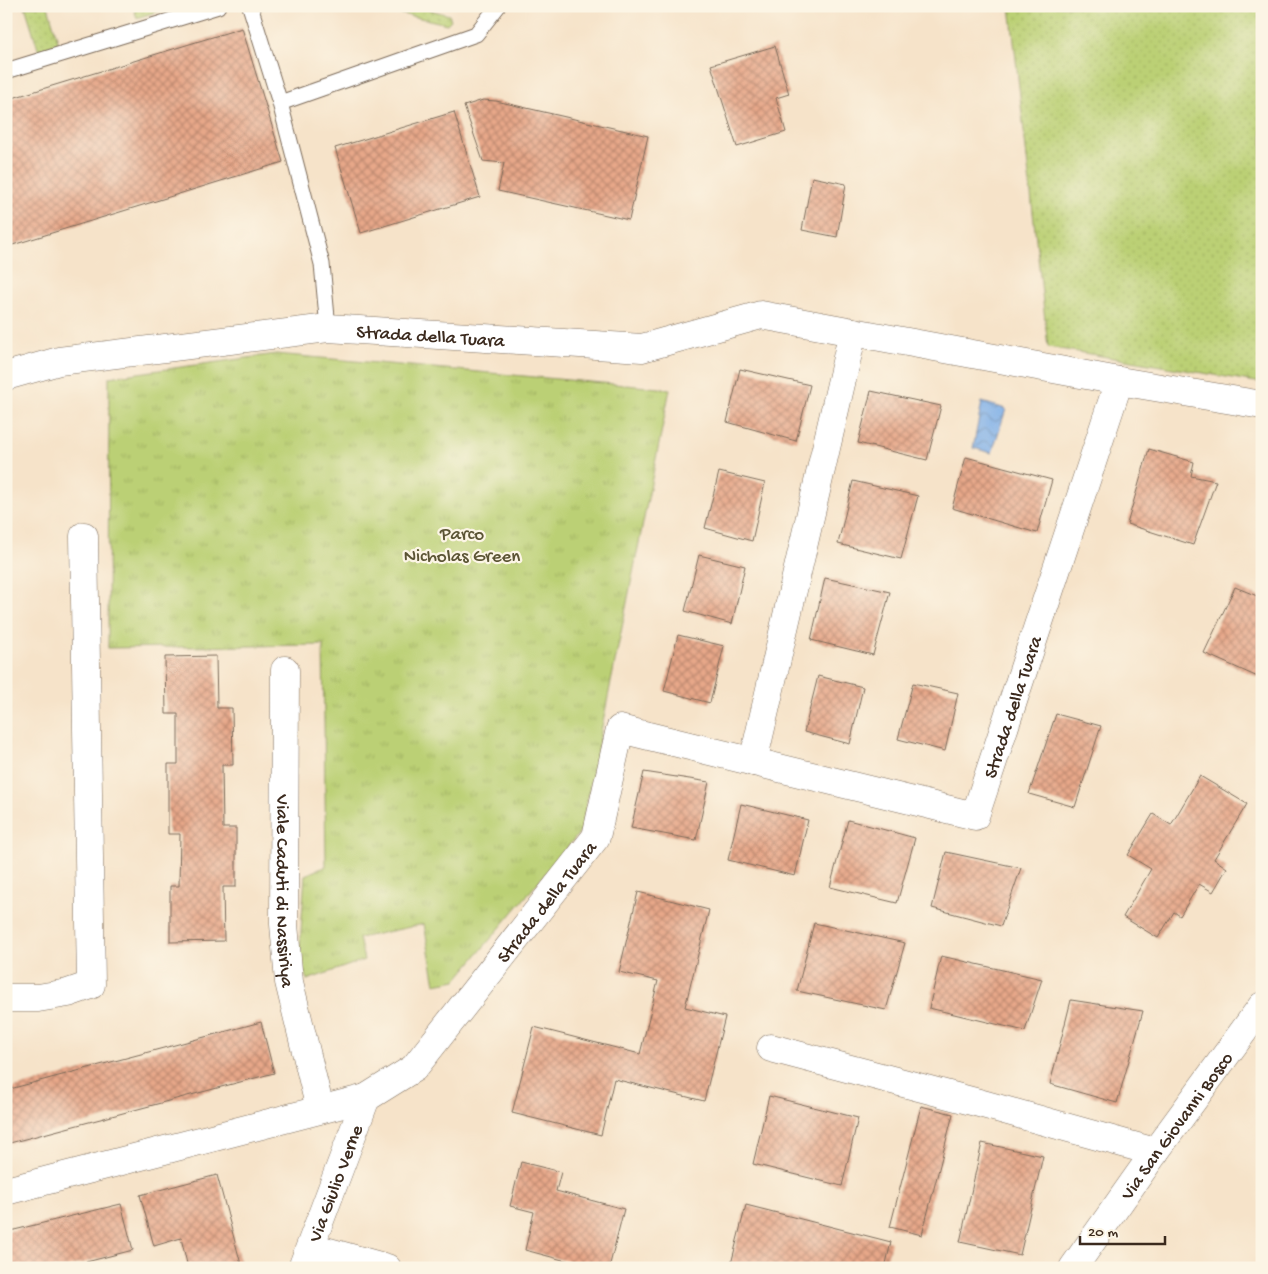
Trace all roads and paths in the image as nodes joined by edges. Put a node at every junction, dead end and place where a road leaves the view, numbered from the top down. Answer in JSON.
{"nodes":[{"id":1,"x":218,"y":6,"type":"edge"},
{"id":2,"x":250,"y":6,"type":"edge"},
{"id":3,"x":498,"y":6,"type":"edge"},
{"id":4,"x":6,"y":72,"type":"edge"},
{"id":5,"x":280,"y":103,"type":"junction"},
{"id":6,"x":328,"y":328,"type":"junction"},
{"id":7,"x":853,"y":332,"type":"junction"},
{"id":8,"x":6,"y":376,"type":"edge"},
{"id":9,"x":1119,"y":381,"type":"junction"},
{"id":10,"x":1262,"y":405,"type":"edge"},
{"id":11,"x":84,"y":536,"type":"dead end"},
{"id":12,"x":285,"y":670,"type":"dead end"},
{"id":13,"x":753,"y":762,"type":"junction"},
{"id":14,"x":6,"y":998,"type":"edge"},
{"id":15,"x":1262,"y":1006,"type":"edge"},
{"id":16,"x":771,"y":1048,"type":"dead end"},
{"id":17,"x":366,"y":1098,"type":"junction"},
{"id":18,"x":320,"y":1109,"type":"junction"},
{"id":19,"x":1155,"y":1152,"type":"junction"},
{"id":20,"x":6,"y":1191,"type":"edge"},
{"id":21,"x":306,"y":1257,"type":"edge"},
{"id":22,"x":387,"y":1268,"type":"edge"},
{"id":23,"x":1073,"y":1268,"type":"edge"}],
"edges":[{"from":1,"to":4,"type":"lane"},
{"from":2,"to":5,"type":"lane"},
{"from":3,"to":5,"type":"lane"},
{"from":5,"to":6,"type":"lane"},
{"from":6,"to":7,"type":"street","name":"Strada della Tuara"},
{"from":6,"to":8,"type":"street","name":"Strada della Tuara"},
{"from":7,"to":9,"type":"street","name":"Strada della Tuara"},
{"from":7,"to":13,"type":"street"},
{"from":9,"to":10,"type":"street","name":"Strada della Tuara"},
{"from":9,"to":13,"type":"street","name":"Strada della Tuara"},
{"from":11,"to":14,"type":"street"},
{"from":12,"to":18,"type":"street","name":"Viale Caduti di Nassiriya"},
{"from":13,"to":17,"type":"street","name":"Strada della Tuara"},
{"from":15,"to":19,"type":"street","name":"Via San Giovanni Bosco"},
{"from":16,"to":19,"type":"street"},
{"from":17,"to":18,"type":"street"},
{"from":17,"to":21,"type":"street","name":"Via Giulio Verne"},
{"from":18,"to":20,"type":"street"},
{"from":19,"to":23,"type":"street","name":"Via San Giovanni Bosco"},
{"from":21,"to":22,"type":"street"}]}
